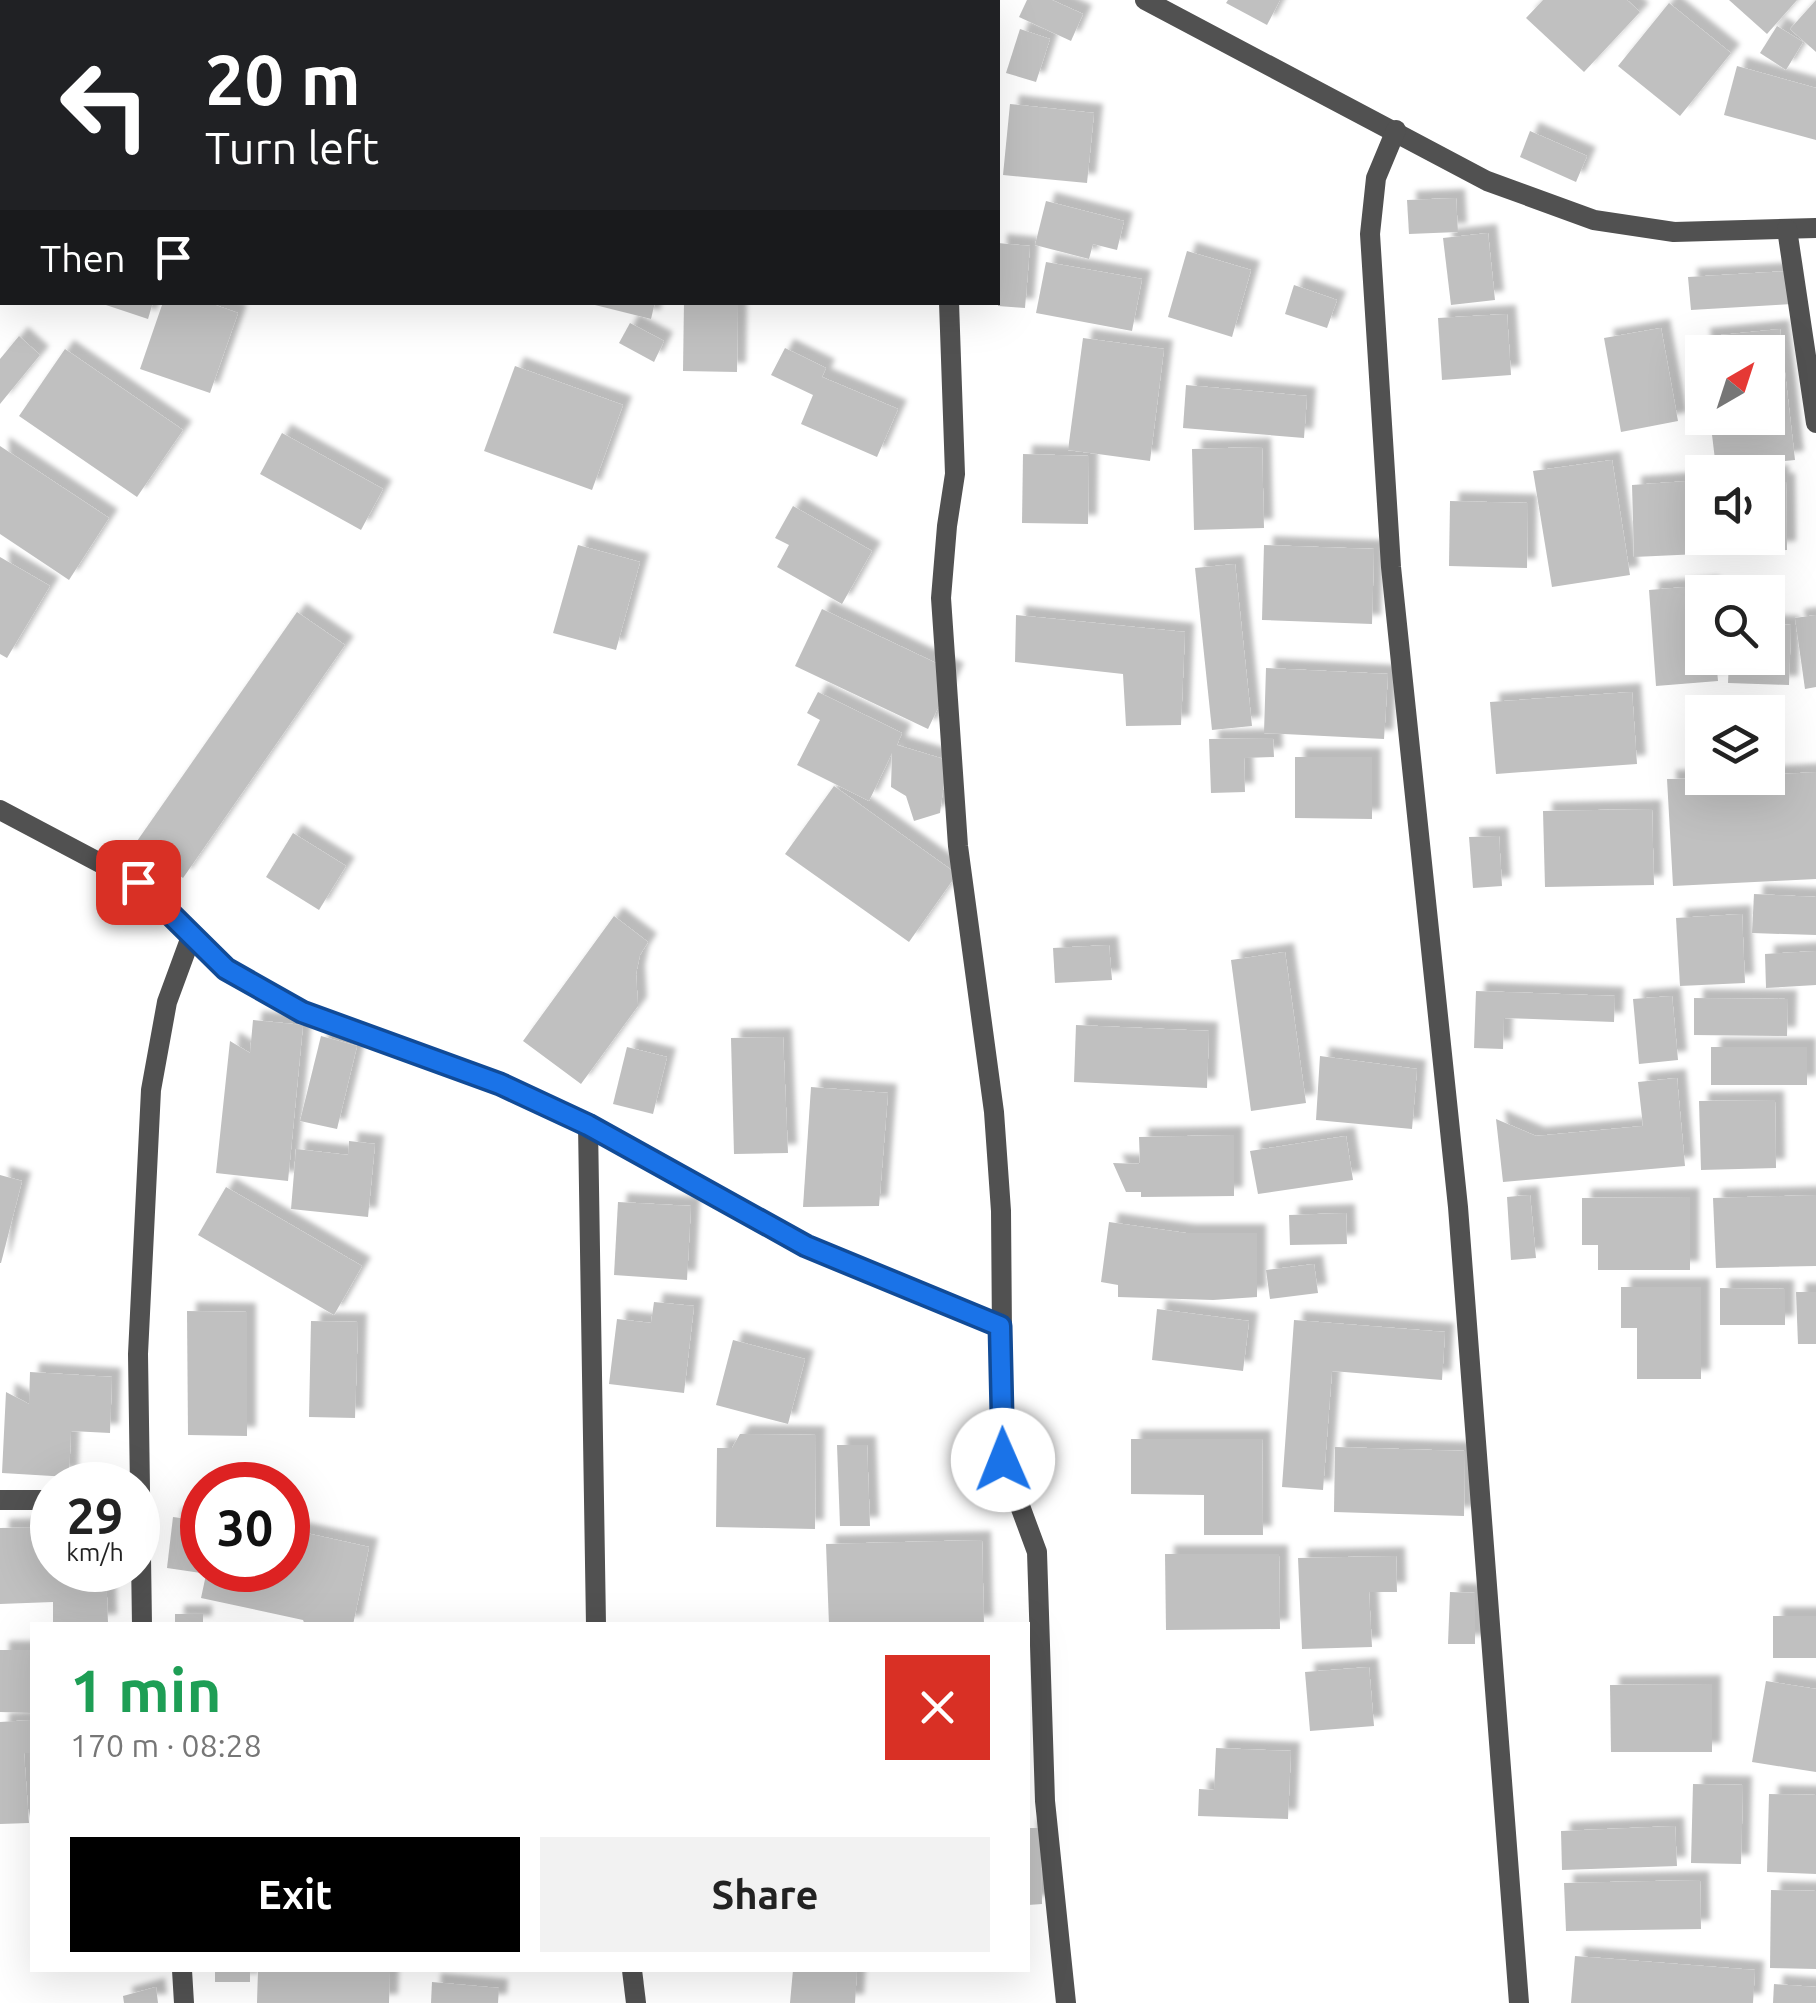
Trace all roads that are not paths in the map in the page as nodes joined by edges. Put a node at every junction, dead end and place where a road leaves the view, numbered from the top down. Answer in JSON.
{"nodes":[{"id":1,"x":1145,"y":0,"type":"edge"},
{"id":2,"x":1396,"y":130,"type":"junction"},
{"id":3,"x":1816,"y":228,"type":"edge"},
{"id":4,"x":1787,"y":229,"type":"junction"},
{"id":5,"x":949,"y":305,"type":"edge"},
{"id":6,"x":1816,"y":423,"type":"edge"},
{"id":7,"x":0,"y":810,"type":"edge"},
{"id":8,"x":192,"y":934,"type":"junction"},
{"id":9,"x":588,"y":1125,"type":"junction"},
{"id":10,"x":1000,"y":1326,"type":"junction"},
{"id":11,"x":139,"y":1462,"type":"edge"},
{"id":12,"x":0,"y":1500,"type":"edge"},
{"id":13,"x":30,"y":1500,"type":"edge"},
{"id":14,"x":141,"y":1592,"type":"edge"},
{"id":15,"x":142,"y":1622,"type":"edge"},
{"id":16,"x":596,"y":1622,"type":"edge"},
{"id":17,"x":182,"y":1972,"type":"edge"},
{"id":18,"x":632,"y":1972,"type":"edge"},
{"id":19,"x":184,"y":2003,"type":"edge"},
{"id":20,"x":636,"y":2003,"type":"edge"},
{"id":21,"x":1066,"y":2003,"type":"edge"},
{"id":22,"x":1519,"y":2003,"type":"edge"}],
"edges":[{"from":1,"to":2,"type":"street"},
{"from":2,"to":4,"type":"street"},
{"from":2,"to":22,"type":"street"},
{"from":3,"to":4,"type":"street"},
{"from":4,"to":6,"type":"street"},
{"from":5,"to":10,"type":"street"},
{"from":7,"to":8,"type":"street"},
{"from":8,"to":9,"type":"street"},
{"from":8,"to":11,"type":"street"},
{"from":9,"to":10,"type":"street"},
{"from":9,"to":16,"type":"street"},
{"from":10,"to":21,"type":"street"},
{"from":12,"to":13,"type":"street"},
{"from":14,"to":15,"type":"street"},
{"from":17,"to":19,"type":"street"},
{"from":18,"to":20,"type":"street"}]}
